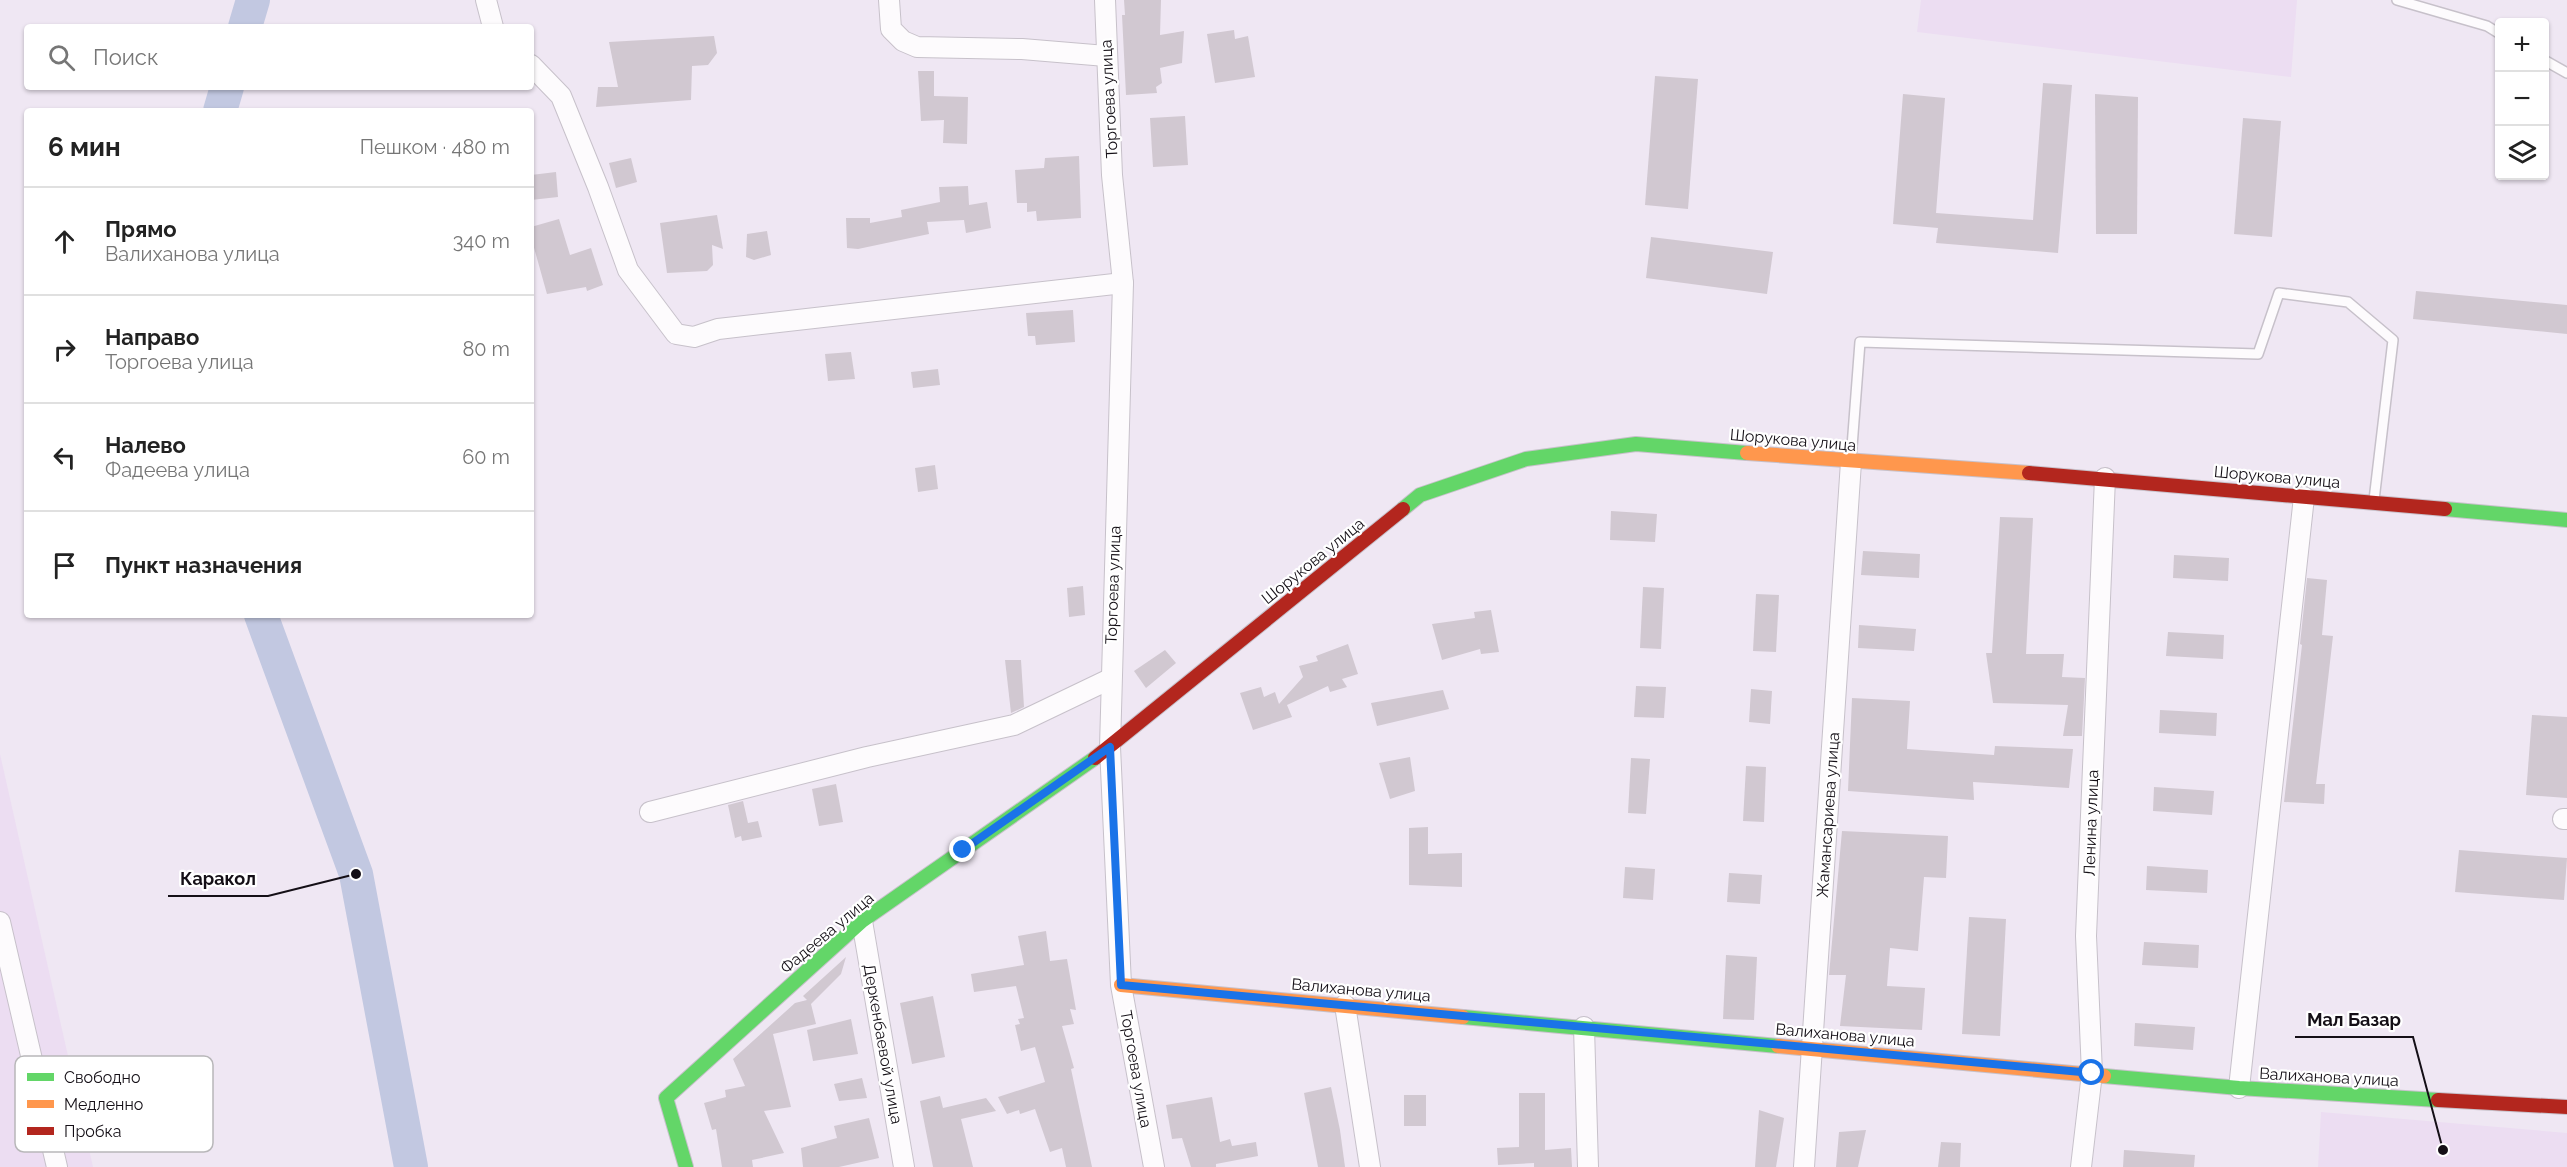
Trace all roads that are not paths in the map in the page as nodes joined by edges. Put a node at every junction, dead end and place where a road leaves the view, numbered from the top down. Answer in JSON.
{"nodes":[{"id":1,"x":486,"y":0,"type":"edge"},
{"id":2,"x":889,"y":0,"type":"edge"},
{"id":3,"x":1105,"y":0,"type":"edge"},
{"id":4,"x":2397,"y":0,"type":"edge"},
{"id":5,"x":492,"y":24,"type":"edge"},
{"id":6,"x":2495,"y":31,"type":"edge"},
{"id":7,"x":1106,"y":56,"type":"junction"},
{"id":8,"x":2549,"y":63,"type":"edge"},
{"id":9,"x":534,"y":68,"type":"edge"},
{"id":10,"x":2567,"y":73,"type":"edge"},
{"id":11,"x":1123,"y":283,"type":"junction"},
{"id":12,"x":1851,"y":462,"type":"junction"},
{"id":13,"x":2105,"y":478,"type":"junction"},
{"id":14,"x":2304,"y":497,"type":"junction"},
{"id":15,"x":2373,"y":503,"type":"junction"},
{"id":16,"x":2567,"y":520,"type":"edge"},
{"id":17,"x":1110,"y":679,"type":"junction"},
{"id":18,"x":1110,"y":747,"type":"junction"},
{"id":19,"x":650,"y":812,"type":"dead end"},
{"id":20,"x":862,"y":921,"type":"junction"},
{"id":21,"x":0,"y":922,"type":"edge"},
{"id":22,"x":1121,"y":985,"type":"junction"},
{"id":23,"x":1345,"y":1005,"type":"junction"},
{"id":24,"x":1584,"y":1027,"type":"junction"},
{"id":25,"x":1812,"y":1049,"type":"junction"},
{"id":26,"x":31,"y":1056,"type":"edge"},
{"id":27,"x":2092,"y":1073,"type":"junction"},
{"id":28,"x":2239,"y":1088,"type":"junction"},
{"id":29,"x":2567,"y":1107,"type":"edge"},
{"id":30,"x":54,"y":1152,"type":"edge"},
{"id":31,"x":57,"y":1167,"type":"edge"},
{"id":32,"x":686,"y":1167,"type":"edge"},
{"id":33,"x":904,"y":1167,"type":"edge"},
{"id":34,"x":1154,"y":1167,"type":"edge"},
{"id":35,"x":1370,"y":1167,"type":"edge"},
{"id":36,"x":1588,"y":1167,"type":"edge"},
{"id":37,"x":1804,"y":1167,"type":"edge"},
{"id":38,"x":2081,"y":1167,"type":"edge"}],
"edges":[{"from":1,"to":5,"type":"street"},
{"from":2,"to":7,"type":"street"},
{"from":3,"to":7,"type":"street","name":"Торгоева улица"},
{"from":4,"to":6,"type":"lane"},
{"from":7,"to":11,"type":"street","name":"Торгоева улица"},
{"from":8,"to":10,"type":"lane"},
{"from":9,"to":11,"type":"street"},
{"from":11,"to":17,"type":"street","name":"Торгоева улица"},
{"from":12,"to":13,"type":"street","name":"Шорукова улица"},
{"from":12,"to":15,"type":"lane"},
{"from":12,"to":18,"type":"street","name":"Шорукова улица"},
{"from":12,"to":25,"type":"street","name":"Жамансариева улица"},
{"from":13,"to":14,"type":"street","name":"Шорукова улица"},
{"from":13,"to":27,"type":"street","name":"Ленина улица"},
{"from":14,"to":15,"type":"street","name":"Шорукова улица"},
{"from":14,"to":28,"type":"street"},
{"from":15,"to":16,"type":"street","name":"Шорукова улица"},
{"from":17,"to":18,"type":"street","name":"Торгоева улица"},
{"from":17,"to":19,"type":"street"},
{"from":18,"to":20,"type":"street","name":"Фадеева улица"},
{"from":18,"to":22,"type":"street","name":"Торгоева улица"},
{"from":20,"to":32,"type":"street","name":"Фадеева улица"},
{"from":20,"to":33,"type":"street","name":"Деркенбаевой улица"},
{"from":21,"to":26,"type":"street"},
{"from":22,"to":23,"type":"street","name":"Валиханова улица"},
{"from":22,"to":34,"type":"street","name":"Торгоева улица"},
{"from":23,"to":24,"type":"street","name":"Валиханова улица"},
{"from":23,"to":35,"type":"street"},
{"from":24,"to":25,"type":"street","name":"Валиханова улица"},
{"from":24,"to":36,"type":"street"},
{"from":25,"to":27,"type":"street","name":"Валиханова улица"},
{"from":25,"to":37,"type":"street","name":"Жамансариева улица"},
{"from":27,"to":28,"type":"street","name":"Валиханова улица"},
{"from":27,"to":38,"type":"street","name":"Ленина улица"},
{"from":28,"to":29,"type":"street","name":"Валиханова улица"},
{"from":30,"to":31,"type":"street"}]}
